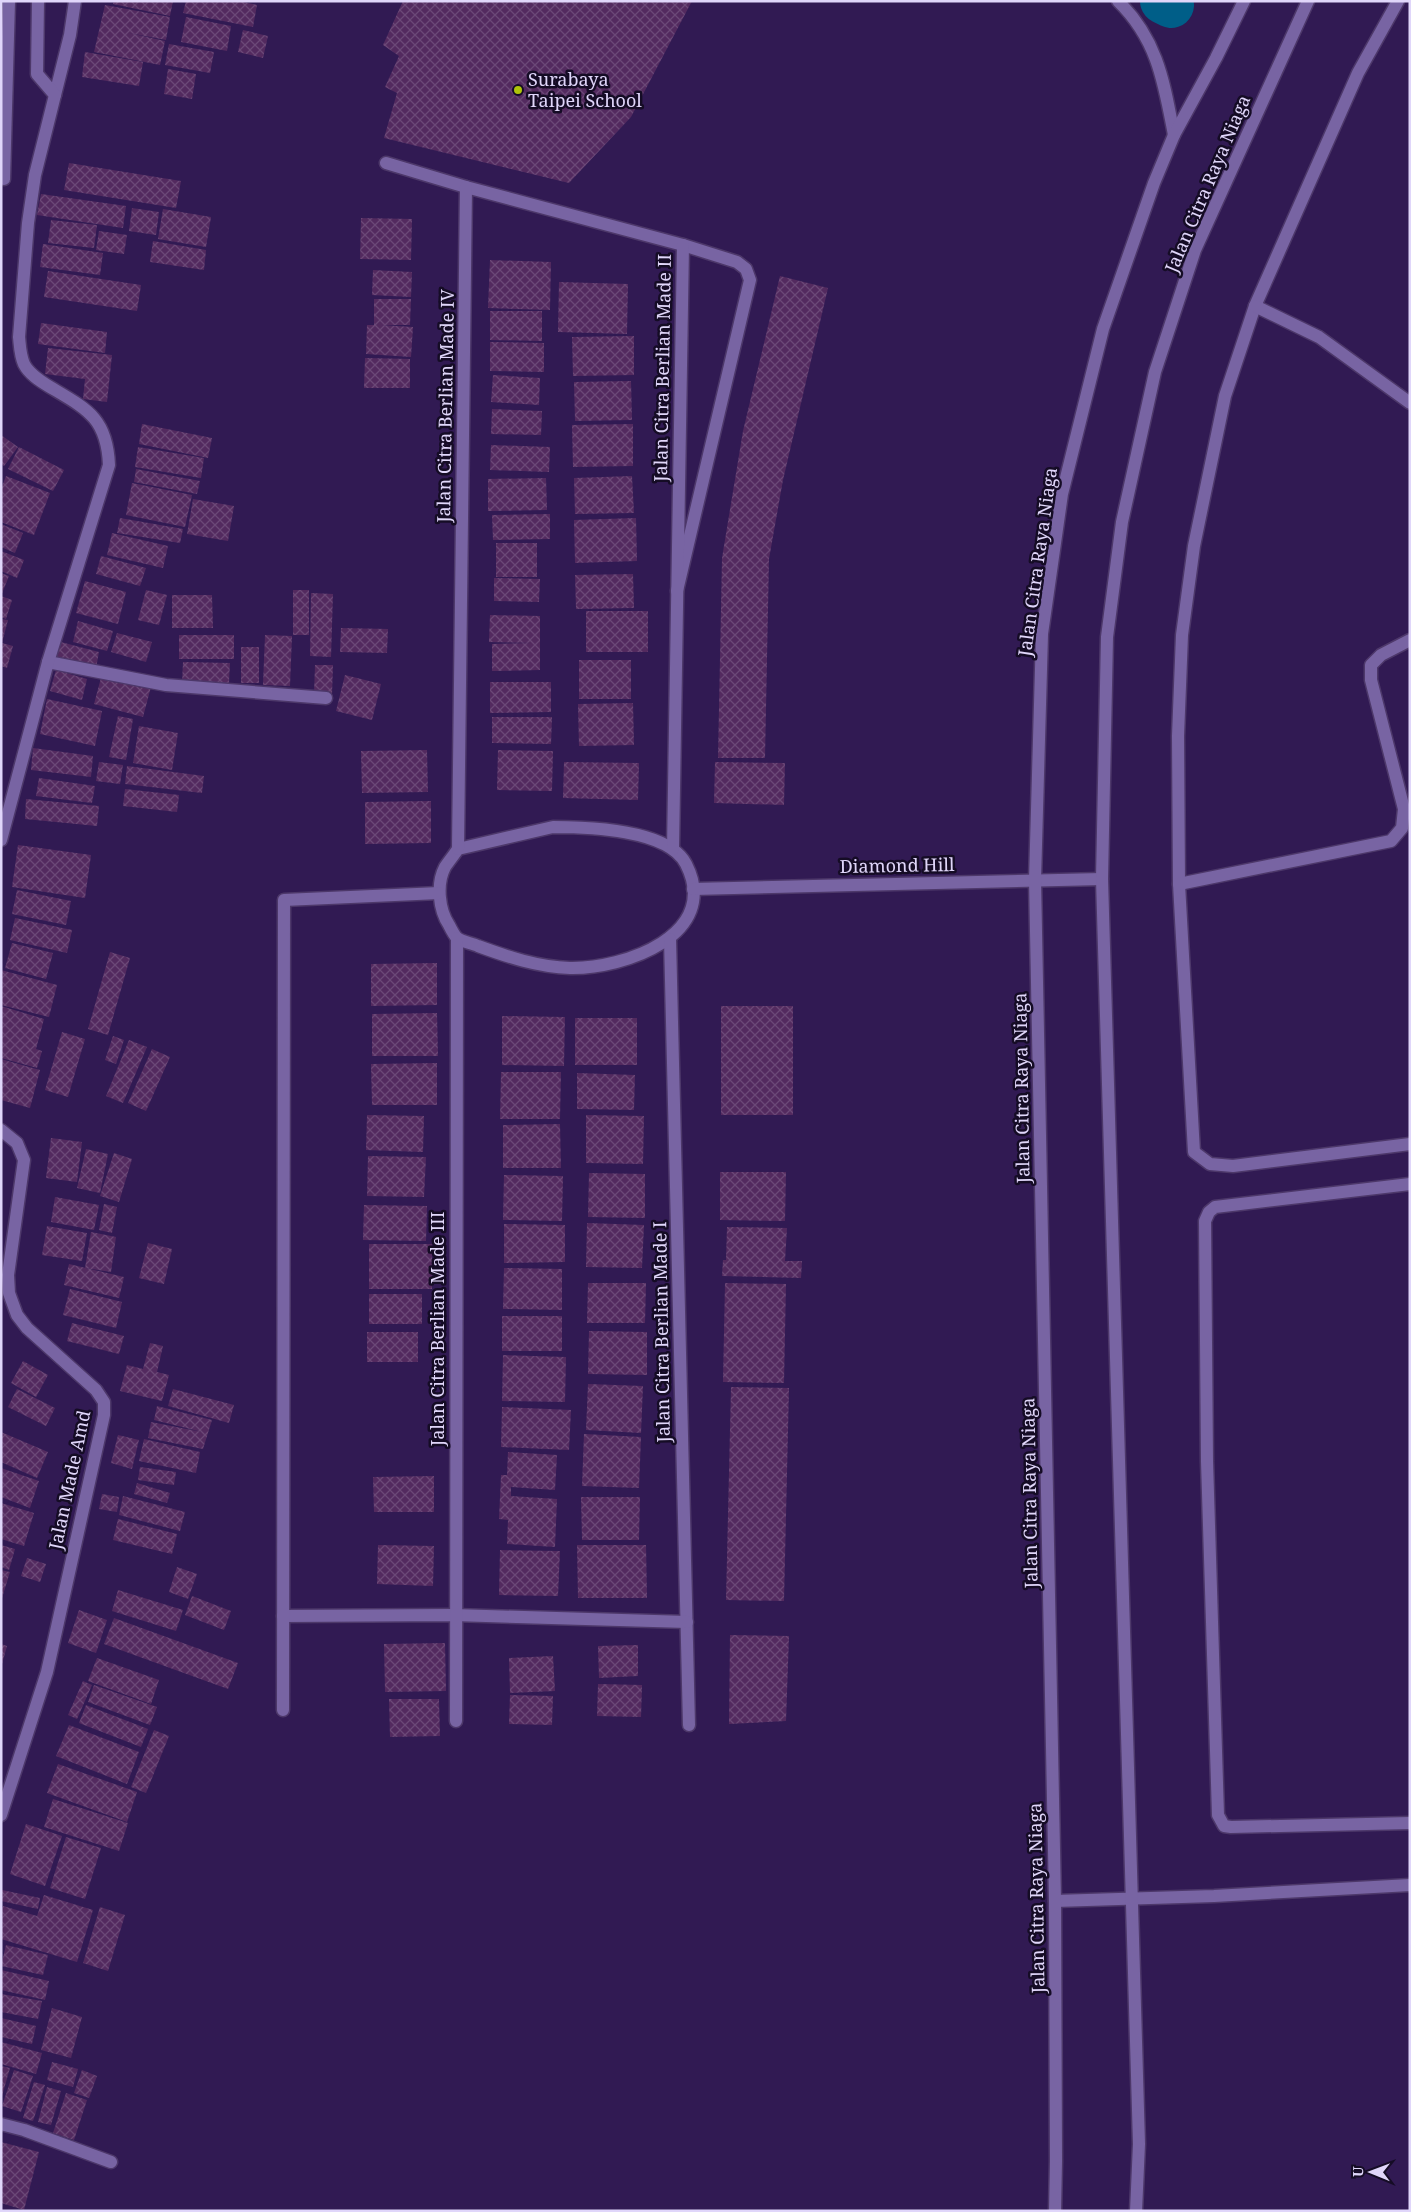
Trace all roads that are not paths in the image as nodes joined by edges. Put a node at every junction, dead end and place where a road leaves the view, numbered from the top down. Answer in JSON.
{"nodes":[{"id":1,"x":8,"y":1,"type":"edge"},
{"id":2,"x":38,"y":1,"type":"edge"},
{"id":3,"x":75,"y":1,"type":"edge"},
{"id":4,"x":1118,"y":1,"type":"edge"},
{"id":5,"x":1244,"y":1,"type":"edge"},
{"id":6,"x":1308,"y":1,"type":"edge"},
{"id":7,"x":1398,"y":1,"type":"edge"},
{"id":8,"x":55,"y":95,"type":"junction"},
{"id":9,"x":1174,"y":135,"type":"junction"},
{"id":10,"x":386,"y":163,"type":"dead end"},
{"id":11,"x":4,"y":179,"type":"dead end"},
{"id":12,"x":466,"y":187,"type":"junction"},
{"id":13,"x":682,"y":245,"type":"junction"},
{"id":14,"x":1255,"y":306,"type":"junction"},
{"id":15,"x":1410,"y":403,"type":"edge"},
{"id":16,"x":677,"y":591,"type":"junction"},
{"id":17,"x":1410,"y":640,"type":"edge"},
{"id":18,"x":48,"y":662,"type":"junction"},
{"id":19,"x":326,"y":698,"type":"dead end"},
{"id":20,"x":1,"y":840,"type":"edge"},
{"id":21,"x":458,"y":849,"type":"junction"},
{"id":22,"x":673,"y":849,"type":"junction"},
{"id":23,"x":1102,"y":879,"type":"junction"},
{"id":24,"x":1035,"y":880,"type":"junction"},
{"id":25,"x":1179,"y":884,"type":"junction"},
{"id":26,"x":694,"y":889,"type":"junction"},
{"id":27,"x":439,"y":893,"type":"junction"},
{"id":28,"x":456,"y":938,"type":"junction"},
{"id":29,"x":670,"y":939,"type":"junction"},
{"id":30,"x":1,"y":1130,"type":"edge"},
{"id":31,"x":1410,"y":1144,"type":"edge"},
{"id":32,"x":1410,"y":1184,"type":"edge"},
{"id":33,"x":454,"y":1615,"type":"junction"},
{"id":34,"x":283,"y":1616,"type":"junction"},
{"id":35,"x":687,"y":1622,"type":"junction"},
{"id":36,"x":283,"y":1710,"type":"dead end"},
{"id":37,"x":456,"y":1721,"type":"dead end"},
{"id":38,"x":690,"y":1725,"type":"dead end"},
{"id":39,"x":1,"y":1815,"type":"edge"},
{"id":40,"x":1410,"y":1823,"type":"edge"},
{"id":41,"x":1410,"y":1885,"type":"edge"},
{"id":42,"x":1131,"y":1898,"type":"junction"},
{"id":43,"x":1056,"y":1901,"type":"junction"},
{"id":44,"x":1,"y":2124,"type":"edge"},
{"id":45,"x":111,"y":2162,"type":"dead end"},
{"id":46,"x":1055,"y":2211,"type":"edge"},
{"id":47,"x":1136,"y":2211,"type":"edge"}],
"edges":[{"from":1,"to":11,"type":"street"},
{"from":2,"to":8,"type":"street"},
{"from":3,"to":8,"type":"street"},
{"from":4,"to":9,"type":"street"},
{"from":5,"to":9,"type":"street","name":"Jalan Citra Raya Niaga"},
{"from":6,"to":23,"type":"street","name":"Jalan Citra Raya Niaga"},
{"from":7,"to":14,"type":"street"},
{"from":8,"to":18,"type":"street"},
{"from":9,"to":24,"type":"street","name":"Jalan Citra Raya Niaga"},
{"from":10,"to":12,"type":"street"},
{"from":12,"to":13,"type":"street"},
{"from":12,"to":21,"type":"street","name":"Jalan Citra Berlian Made IV"},
{"from":13,"to":16,"type":"street","name":"Jalan Citra Berlian Made II"},
{"from":13,"to":16,"type":"street","name":"Jalan Citra Berlian Made II"},
{"from":14,"to":15,"type":"street"},
{"from":14,"to":25,"type":"street"},
{"from":16,"to":22,"type":"street","name":"Jalan Citra Berlian Made II"},
{"from":17,"to":25,"type":"street"},
{"from":18,"to":19,"type":"street"},
{"from":18,"to":20,"type":"street"},
{"from":21,"to":22,"type":"street"},
{"from":21,"to":27,"type":"street"},
{"from":22,"to":26,"type":"street"},
{"from":23,"to":24,"type":"street","name":"Diamond Hill"},
{"from":23,"to":42,"type":"street","name":"Jalan Citra Raya Niaga"},
{"from":24,"to":26,"type":"street","name":"Diamond Hill"},
{"from":24,"to":43,"type":"street","name":"Jalan Citra Raya Niaga"},
{"from":25,"to":31,"type":"street"},
{"from":26,"to":29,"type":"street"},
{"from":27,"to":28,"type":"street"},
{"from":27,"to":34,"type":"street"},
{"from":28,"to":29,"type":"street"},
{"from":28,"to":33,"type":"street","name":"Jalan Citra Berlian Made III"},
{"from":29,"to":35,"type":"street","name":"Jalan Citra Berlian Made I"},
{"from":30,"to":39,"type":"street","name":"Jalan Made Amd"},
{"from":32,"to":40,"type":"street"},
{"from":33,"to":34,"type":"street"},
{"from":33,"to":35,"type":"street"},
{"from":33,"to":37,"type":"street","name":"Jalan Citra Berlian Made III"},
{"from":34,"to":36,"type":"street"},
{"from":35,"to":38,"type":"street","name":"Jalan Citra Berlian Made I"},
{"from":41,"to":42,"type":"street"},
{"from":42,"to":43,"type":"street"},
{"from":42,"to":47,"type":"street","name":"Jalan Citra Raya Niaga"},
{"from":43,"to":46,"type":"street","name":"Jalan Citra Raya Niaga"},
{"from":44,"to":45,"type":"street"}]}
